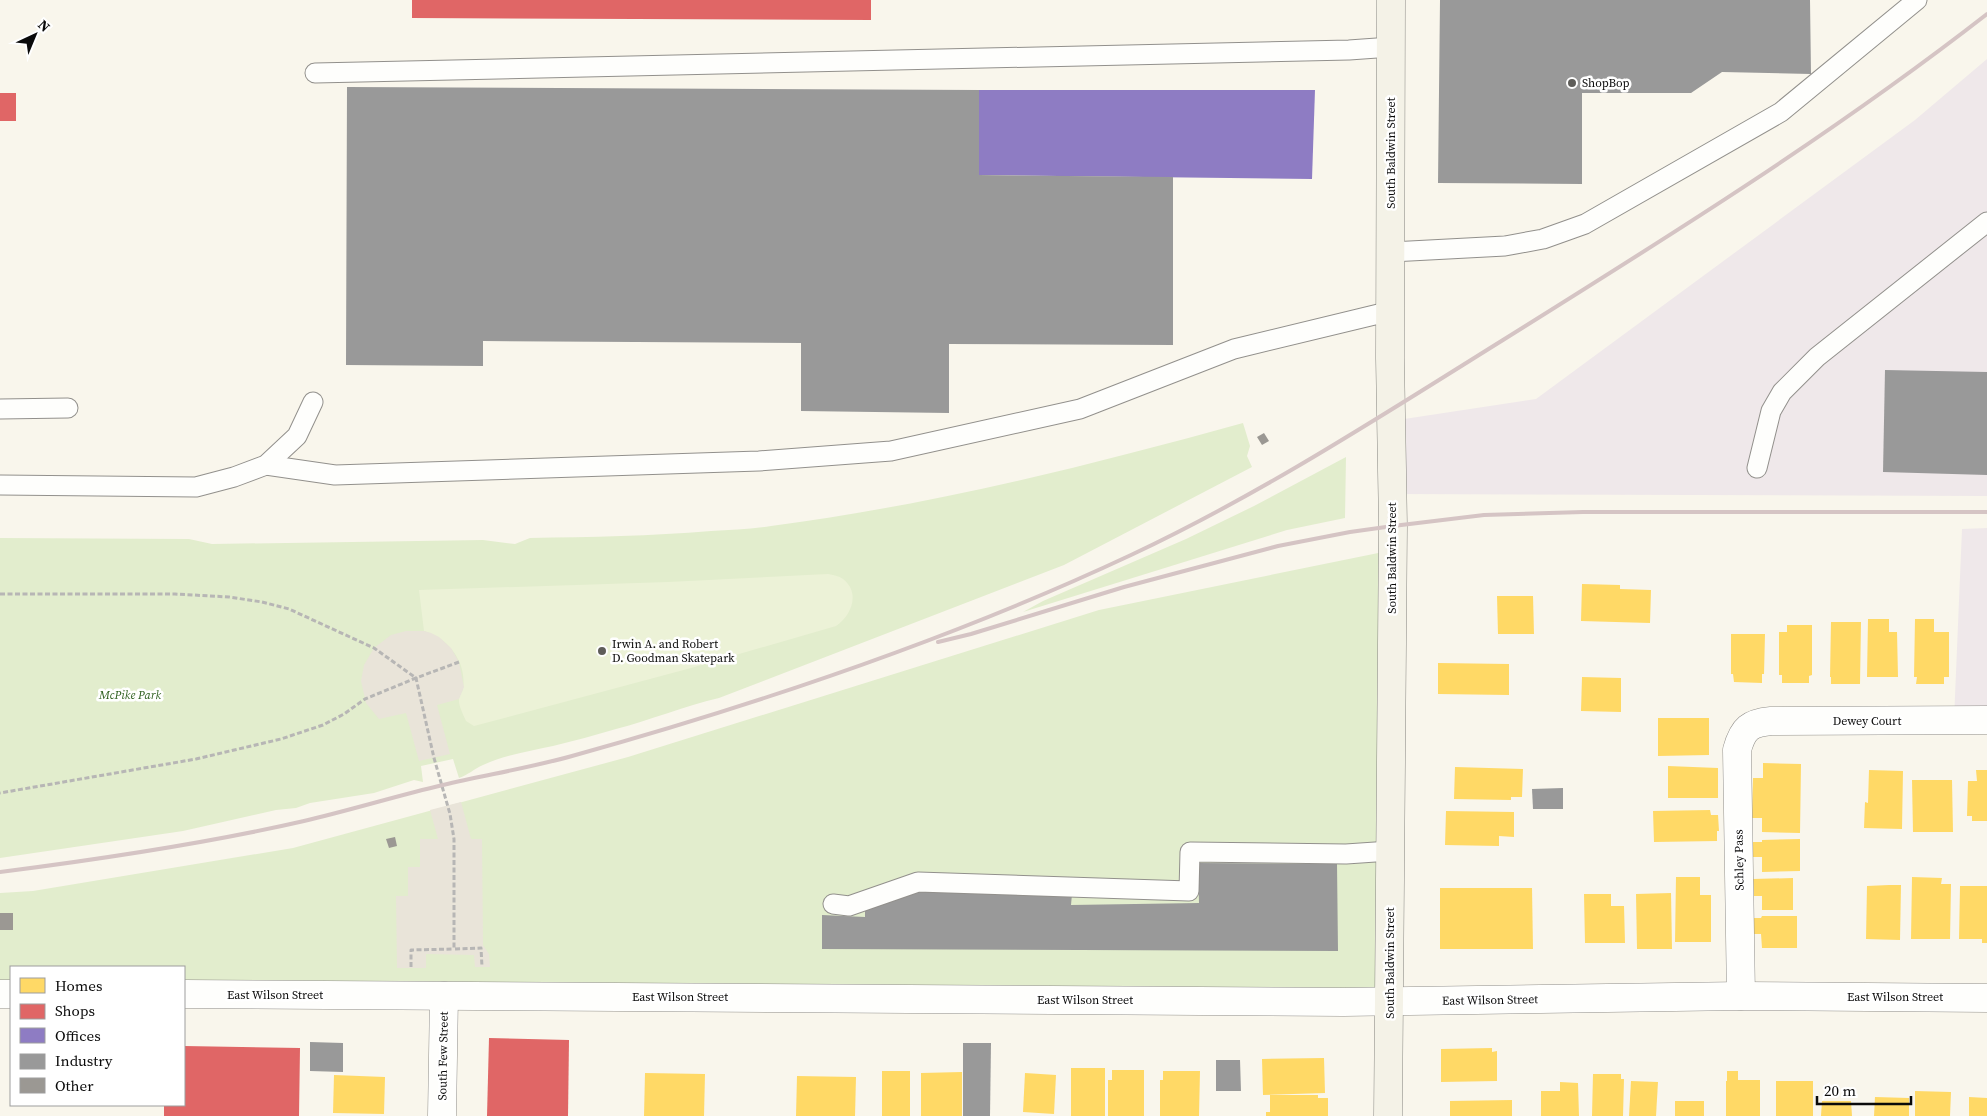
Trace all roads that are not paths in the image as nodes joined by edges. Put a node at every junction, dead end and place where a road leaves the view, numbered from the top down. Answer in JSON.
{"nodes":[{"id":1,"x":1391,"y":0,"type":"edge"},
{"id":2,"x":1917,"y":0,"type":"edge"},
{"id":3,"x":1391,"y":47,"type":"junction"},
{"id":4,"x":314,"y":73,"type":"dead end"},
{"id":5,"x":1987,"y":222,"type":"edge"},
{"id":6,"x":1391,"y":252,"type":"junction"},
{"id":7,"x":1391,"y":311,"type":"junction"},
{"id":8,"x":313,"y":402,"type":"dead end"},
{"id":9,"x":68,"y":408,"type":"dead end"},
{"id":10,"x":0,"y":409,"type":"edge"},
{"id":11,"x":266,"y":465,"type":"junction"},
{"id":12,"x":1757,"y":468,"type":"dead end"},
{"id":13,"x":0,"y":485,"type":"edge"},
{"id":14,"x":1987,"y":720,"type":"edge"},
{"id":15,"x":1748,"y":727,"type":"joint"},
{"id":16,"x":1390,"y":851,"type":"junction"},
{"id":17,"x":833,"y":904,"type":"dead end"},
{"id":18,"x":185,"y":994,"type":"edge"},
{"id":19,"x":444,"y":996,"type":"junction"},
{"id":20,"x":1741,"y":996,"type":"junction"},
{"id":21,"x":1987,"y":998,"type":"edge"},
{"id":22,"x":1390,"y":1002,"type":"junction"},
{"id":23,"x":442,"y":1116,"type":"edge"},
{"id":24,"x":1388,"y":1116,"type":"edge"}],
"edges":[{"from":1,"to":3,"type":"street","name":"South Baldwin Street"},
{"from":2,"to":6,"type":"lane"},
{"from":3,"to":4,"type":"lane"},
{"from":3,"to":6,"type":"street","name":"South Baldwin Street"},
{"from":5,"to":12,"type":"lane"},
{"from":6,"to":7,"type":"street","name":"South Baldwin Street"},
{"from":7,"to":11,"type":"lane"},
{"from":7,"to":16,"type":"street","name":"South Baldwin Street"},
{"from":8,"to":11,"type":"lane"},
{"from":9,"to":10,"type":"lane"},
{"from":11,"to":13,"type":"lane"},
{"from":14,"to":15,"type":"street","name":"Dewey Court"},
{"from":15,"to":20,"type":"street","name":"Schley Pass"},
{"from":16,"to":17,"type":"lane"},
{"from":16,"to":22,"type":"street","name":"South Baldwin Street"},
{"from":18,"to":19,"type":"street","name":"East Wilson Street"},
{"from":19,"to":22,"type":"street","name":"East Wilson Street"},
{"from":19,"to":23,"type":"street","name":"South Few Street"},
{"from":20,"to":21,"type":"street","name":"East Wilson Street"},
{"from":20,"to":22,"type":"street","name":"East Wilson Street"},
{"from":22,"to":24,"type":"street","name":"South Baldwin Street"}]}
